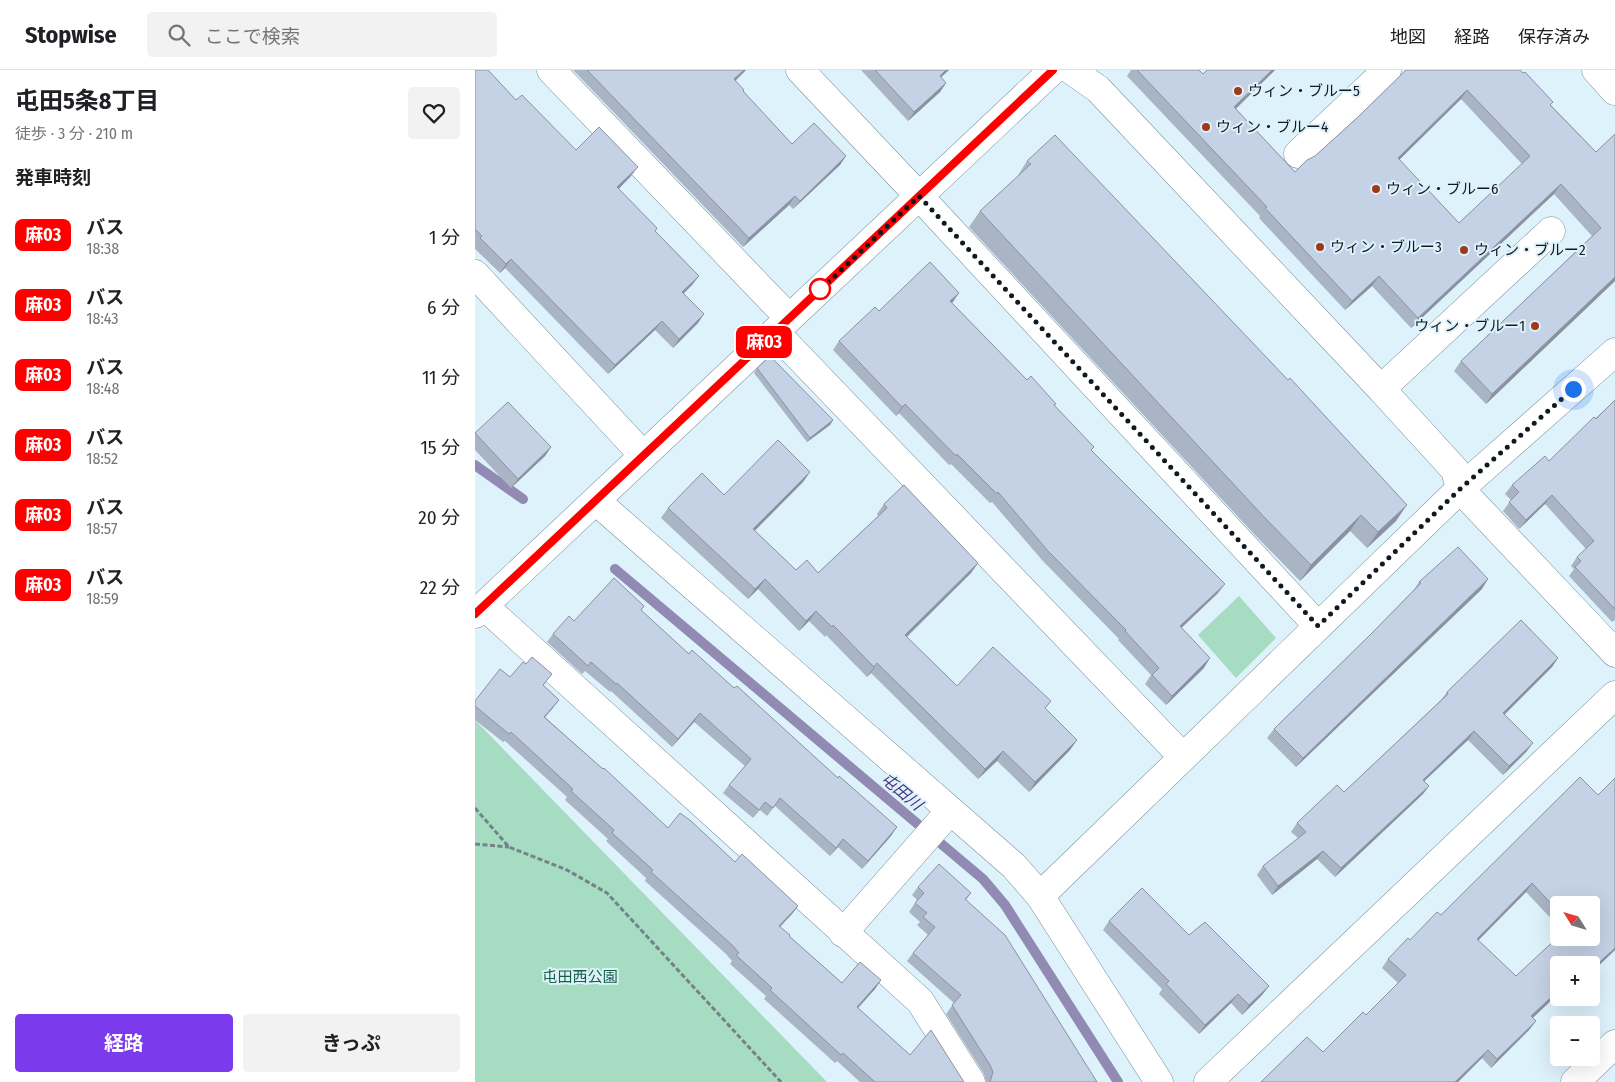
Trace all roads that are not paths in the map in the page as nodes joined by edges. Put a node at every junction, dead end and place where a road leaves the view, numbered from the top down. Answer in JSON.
{"nodes":[{"id":1,"x":551,"y":70,"type":"edge"},
{"id":2,"x":800,"y":70,"type":"edge"},
{"id":3,"x":1053,"y":70,"type":"edge"},
{"id":4,"x":1071,"y":70,"type":"edge"},
{"id":5,"x":1387,"y":70,"type":"edge"},
{"id":6,"x":1596,"y":70,"type":"edge"},
{"id":7,"x":1615,"y":91,"type":"edge"},
{"id":8,"x":1298,"y":154,"type":"dead end"},
{"id":9,"x":919,"y":196,"type":"junction"},
{"id":10,"x":1551,"y":230,"type":"dead end"},
{"id":11,"x":475,"y":274,"type":"edge"},
{"id":12,"x":782,"y":325,"type":"junction"},
{"id":13,"x":1615,"y":352,"type":"edge"},
{"id":14,"x":1381,"y":389,"type":"junction"},
{"id":15,"x":643,"y":455,"type":"junction"},
{"id":16,"x":1460,"y":489,"type":"junction"},
{"id":17,"x":596,"y":501,"type":"junction"},
{"id":18,"x":479,"y":610,"type":"edge"},
{"id":19,"x":1318,"y":626,"type":"junction"},
{"id":20,"x":1615,"y":653,"type":"edge"},
{"id":21,"x":1615,"y":695,"type":"edge"},
{"id":22,"x":1183,"y":756,"type":"junction"},
{"id":23,"x":951,"y":810,"type":"junction"},
{"id":24,"x":1040,"y":896,"type":"junction"},
{"id":25,"x":843,"y":933,"type":"junction"},
{"id":26,"x":1615,"y":1044,"type":"edge"},
{"id":27,"x":971,"y":1082,"type":"edge"},
{"id":28,"x":1159,"y":1082,"type":"edge"},
{"id":29,"x":1208,"y":1082,"type":"edge"},
{"id":30,"x":1575,"y":1082,"type":"edge"}],
"edges":[{"from":1,"to":12,"type":"street"},
{"from":2,"to":9,"type":"street"},
{"from":3,"to":9,"type":"street"},
{"from":4,"to":14,"type":"street"},
{"from":5,"to":8,"type":"street"},
{"from":6,"to":7,"type":"street"},
{"from":9,"to":12,"type":"street"},
{"from":9,"to":19,"type":"street"},
{"from":10,"to":14,"type":"street"},
{"from":11,"to":15,"type":"street"},
{"from":12,"to":15,"type":"street"},
{"from":12,"to":22,"type":"street"},
{"from":13,"to":16,"type":"street"},
{"from":14,"to":16,"type":"street"},
{"from":15,"to":17,"type":"street"},
{"from":16,"to":19,"type":"street"},
{"from":16,"to":20,"type":"street"},
{"from":17,"to":18,"type":"street"},
{"from":17,"to":23,"type":"street"},
{"from":18,"to":25,"type":"street"},
{"from":19,"to":22,"type":"street"},
{"from":21,"to":29,"type":"street"},
{"from":22,"to":24,"type":"street"},
{"from":23,"to":24,"type":"street"},
{"from":23,"to":25,"type":"street"},
{"from":24,"to":28,"type":"street"},
{"from":25,"to":27,"type":"street"},
{"from":26,"to":30,"type":"street"}]}
